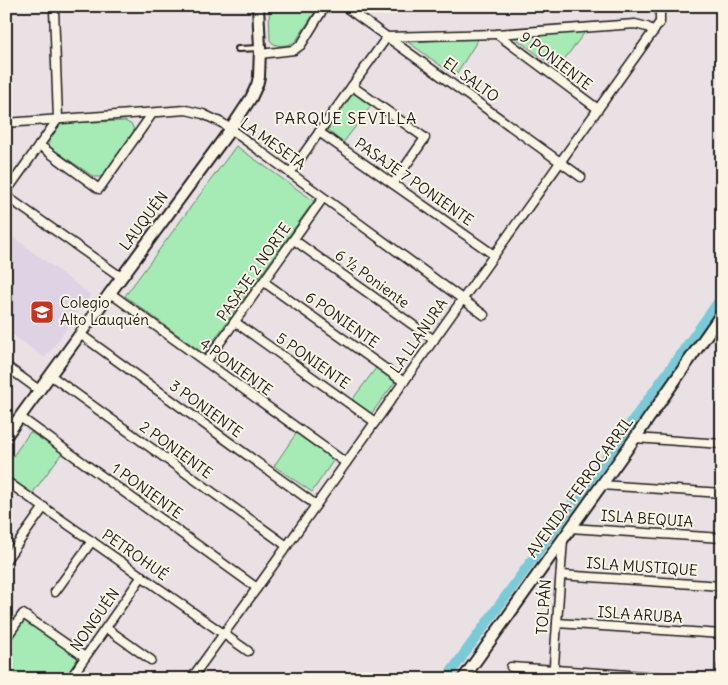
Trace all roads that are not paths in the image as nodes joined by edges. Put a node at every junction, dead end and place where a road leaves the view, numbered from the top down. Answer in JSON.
{"nodes":[{"id":1,"x":52,"y":6,"type":"edge"},
{"id":2,"x":258,"y":6,"type":"edge"},
{"id":3,"x":325,"y":6,"type":"edge"},
{"id":4,"x":344,"y":6,"type":"edge"},
{"id":5,"x":660,"y":6,"type":"edge"},
{"id":6,"x":654,"y":31,"type":"junction"},
{"id":7,"x":497,"y":34,"type":"junction"},
{"id":8,"x":387,"y":37,"type":"junction"},
{"id":9,"x":238,"y":49,"type":"dead end"},
{"id":10,"x":260,"y":51,"type":"junction"},
{"id":11,"x":352,"y":86,"type":"junction"},
{"id":12,"x":598,"y":109,"type":"junction"},
{"id":13,"x":152,"y":114,"type":"junction"},
{"id":14,"x":58,"y":119,"type":"junction"},
{"id":15,"x":6,"y":123,"type":"edge"},
{"id":16,"x":230,"y":130,"type":"junction"},
{"id":17,"x":319,"y":132,"type":"junction"},
{"id":18,"x":40,"y":145,"type":"junction"},
{"id":19,"x":560,"y":162,"type":"junction"},
{"id":20,"x":290,"y":173,"type":"junction"},
{"id":21,"x":581,"y":177,"type":"dead end"},
{"id":22,"x":10,"y":181,"type":"edge"},
{"id":23,"x":393,"y":184,"type":"junction"},
{"id":24,"x":6,"y":194,"type":"edge"},
{"id":25,"x":323,"y":198,"type":"junction"},
{"id":26,"x":294,"y":240,"type":"junction"},
{"id":27,"x":494,"y":255,"type":"junction"},
{"id":28,"x":121,"y":277,"type":"junction"},
{"id":29,"x":264,"y":282,"type":"junction"},
{"id":30,"x":110,"y":293,"type":"junction"},
{"id":31,"x":463,"y":299,"type":"junction"},
{"id":32,"x":722,"y":313,"type":"edge"},
{"id":33,"x":484,"y":315,"type":"dead end"},
{"id":34,"x":235,"y":322,"type":"junction"},
{"id":35,"x":80,"y":334,"type":"junction"},
{"id":36,"x":434,"y":340,"type":"junction"},
{"id":37,"x":206,"y":362,"type":"junction"},
{"id":38,"x":6,"y":366,"type":"edge"},
{"id":39,"x":50,"y":375,"type":"junction"},
{"id":40,"x":404,"y":382,"type":"junction"},
{"id":41,"x":40,"y":390,"type":"junction"},
{"id":42,"x":20,"y":417,"type":"junction"},
{"id":43,"x":375,"y":422,"type":"junction"},
{"id":44,"x":6,"y":436,"type":"edge"},
{"id":45,"x":635,"y":438,"type":"junction"},
{"id":46,"x":722,"y":444,"type":"edge"},
{"id":47,"x":346,"y":463,"type":"junction"},
{"id":48,"x":6,"y":481,"type":"edge"},
{"id":49,"x":601,"y":485,"type":"junction"},
{"id":50,"x":722,"y":493,"type":"edge"},
{"id":51,"x":316,"y":505,"type":"junction"},
{"id":52,"x":44,"y":507,"type":"junction"},
{"id":53,"x":570,"y":528,"type":"junction"},
{"id":54,"x":563,"y":537,"type":"junction"},
{"id":55,"x":722,"y":538,"type":"edge"},
{"id":56,"x":92,"y":541,"type":"junction"},
{"id":57,"x":287,"y":546,"type":"junction"},
{"id":58,"x":6,"y":560,"type":"edge"},
{"id":59,"x":560,"y":575,"type":"junction"},
{"id":60,"x":142,"y":576,"type":"junction"},
{"id":61,"x":722,"y":586,"type":"edge"},
{"id":62,"x":257,"y":588,"type":"junction"},
{"id":63,"x":55,"y":592,"type":"dead end"},
{"id":64,"x":557,"y":623,"type":"junction"},
{"id":65,"x":106,"y":628,"type":"junction"},
{"id":66,"x":722,"y":634,"type":"edge"},
{"id":67,"x":224,"y":635,"type":"junction"},
{"id":68,"x":6,"y":638,"type":"edge"},
{"id":69,"x":248,"y":652,"type":"dead end"},
{"id":70,"x":85,"y":657,"type":"junction"},
{"id":71,"x":151,"y":660,"type":"dead end"},
{"id":72,"x":722,"y":666,"type":"edge"},
{"id":73,"x":511,"y":667,"type":"dead end"},
{"id":74,"x":554,"y":670,"type":"junction"},
{"id":75,"x":71,"y":678,"type":"edge"},
{"id":76,"x":191,"y":679,"type":"edge"},
{"id":77,"x":463,"y":679,"type":"edge"},
{"id":78,"x":553,"y":679,"type":"edge"},
{"id":79,"x":688,"y":679,"type":"edge"},
{"id":80,"x":721,"y":679,"type":"edge"}],
"edges":[{"from":1,"to":14,"type":"street"},
{"from":2,"to":10,"type":"street","name":"LAUQUÉN"},
{"from":3,"to":10,"type":"street"},
{"from":4,"to":8,"type":"street","name":"EL SALTO"},
{"from":5,"to":6,"type":"street","name":"LA LLANURA"},
{"from":6,"to":7,"type":"street"},
{"from":6,"to":12,"type":"street","name":"LA LLANURA"},
{"from":7,"to":8,"type":"street"},
{"from":7,"to":12,"type":"street","name":"9 PONIENTE"},
{"from":8,"to":11,"type":"street"},
{"from":8,"to":19,"type":"street","name":"EL SALTO"},
{"from":9,"to":10,"type":"lane"},
{"from":10,"to":16,"type":"street","name":"LAUQUÉN"},
{"from":11,"to":17,"type":"street"},
{"from":11,"to":23,"type":"street"},
{"from":12,"to":19,"type":"street","name":"LA LLANURA"},
{"from":13,"to":14,"type":"street","name":"LA MESETA"},
{"from":13,"to":16,"type":"street","name":"LA MESETA"},
{"from":13,"to":18,"type":"street"},
{"from":14,"to":15,"type":"street","name":"LA MESETA"},
{"from":14,"to":18,"type":"street"},
{"from":16,"to":20,"type":"street","name":"LA MESETA"},
{"from":16,"to":28,"type":"street","name":"LAUQUÉN"},
{"from":17,"to":20,"type":"street"},
{"from":17,"to":23,"type":"street","name":"PASAJE 7 PONIENTE"},
{"from":18,"to":22,"type":"street"},
{"from":19,"to":21,"type":"street","name":"EL SALTO"},
{"from":19,"to":27,"type":"street","name":"LA LLANURA"},
{"from":20,"to":25,"type":"street","name":"LA MESETA"},
{"from":22,"to":24,"type":"street"},
{"from":23,"to":27,"type":"street","name":"PASAJE 7 PONIENTE"},
{"from":24,"to":28,"type":"street"},
{"from":25,"to":26,"type":"street","name":"PASAJE 2 NORTE"},
{"from":25,"to":31,"type":"street","name":"LA MESETA"},
{"from":26,"to":29,"type":"street","name":"PASAJE 2 NORTE"},
{"from":26,"to":36,"type":"street","name":"6 ½ Poniente"},
{"from":27,"to":31,"type":"street","name":"LA LLANURA"},
{"from":28,"to":30,"type":"street","name":"LAUQUÉN"},
{"from":29,"to":34,"type":"street","name":"PASAJE 2 NORTE"},
{"from":29,"to":40,"type":"street","name":"6 PONIENTE"},
{"from":30,"to":35,"type":"street","name":"LAUQUÉN"},
{"from":30,"to":37,"type":"street","name":"4 PONIENTE"},
{"from":31,"to":33,"type":"street","name":"LA MESETA"},
{"from":31,"to":36,"type":"street","name":"LA LLANURA"},
{"from":32,"to":45,"type":"street","name":"AVENIDA FERROCARRIL"},
{"from":34,"to":37,"type":"street","name":"PASAJE 2 NORTE"},
{"from":34,"to":43,"type":"street","name":"5 PONIENTE"},
{"from":35,"to":39,"type":"street","name":"LAUQUÉN"},
{"from":35,"to":51,"type":"street","name":"3 PONIENTE"},
{"from":36,"to":40,"type":"street","name":"LA LLANURA"},
{"from":37,"to":47,"type":"street","name":"4 PONIENTE"},
{"from":38,"to":41,"type":"street"},
{"from":39,"to":41,"type":"street","name":"LAUQUÉN"},
{"from":39,"to":57,"type":"street","name":"2 PONIENTE"},
{"from":40,"to":43,"type":"street","name":"LA LLANURA"},
{"from":41,"to":42,"type":"street","name":"LAUQUÉN"},
{"from":42,"to":44,"type":"street","name":"LAUQUÉN"},
{"from":42,"to":62,"type":"street","name":"1 PONIENTE"},
{"from":43,"to":47,"type":"street","name":"LA LLANURA"},
{"from":45,"to":46,"type":"street"},
{"from":45,"to":49,"type":"street","name":"AVENIDA FERROCARRIL"},
{"from":47,"to":51,"type":"street","name":"LA LLANURA"},
{"from":48,"to":52,"type":"street","name":"PETROHUÉ"},
{"from":49,"to":50,"type":"street"},
{"from":49,"to":53,"type":"street","name":"AVENIDA FERROCARRIL"},
{"from":51,"to":57,"type":"street","name":"LA LLANURA"},
{"from":52,"to":56,"type":"street","name":"PETROHUÉ"},
{"from":52,"to":58,"type":"street"},
{"from":53,"to":54,"type":"street","name":"AVENIDA FERROCARRIL"},
{"from":53,"to":55,"type":"street","name":"ISLA BEQUIA"},
{"from":54,"to":59,"type":"street","name":"TOLPÁN"},
{"from":54,"to":77,"type":"street","name":"AVENIDA FERROCARRIL"},
{"from":56,"to":60,"type":"street","name":"PETROHUÉ"},
{"from":56,"to":63,"type":"street"},
{"from":57,"to":62,"type":"street","name":"LA LLANURA"},
{"from":59,"to":61,"type":"street","name":"ISLA MUSTIQUE"},
{"from":59,"to":64,"type":"street","name":"TOLPÁN"},
{"from":60,"to":65,"type":"street","name":"NONGUÉN"},
{"from":60,"to":67,"type":"street","name":"PETROHUÉ"},
{"from":62,"to":67,"type":"street","name":"LA LLANURA"},
{"from":64,"to":66,"type":"street","name":"ISLA ARUBA"},
{"from":64,"to":74,"type":"street","name":"TOLPÁN"},
{"from":65,"to":70,"type":"street","name":"NONGUÉN"},
{"from":65,"to":71,"type":"street"},
{"from":67,"to":69,"type":"street","name":"PETROHUÉ"},
{"from":67,"to":76,"type":"street","name":"LA LLANURA"},
{"from":68,"to":70,"type":"street"},
{"from":70,"to":75,"type":"street","name":"NONGUÉN"},
{"from":72,"to":80,"type":"street"},
{"from":73,"to":74,"type":"street"},
{"from":74,"to":78,"type":"street","name":"TOLPÁN"},
{"from":74,"to":79,"type":"street"}]}
